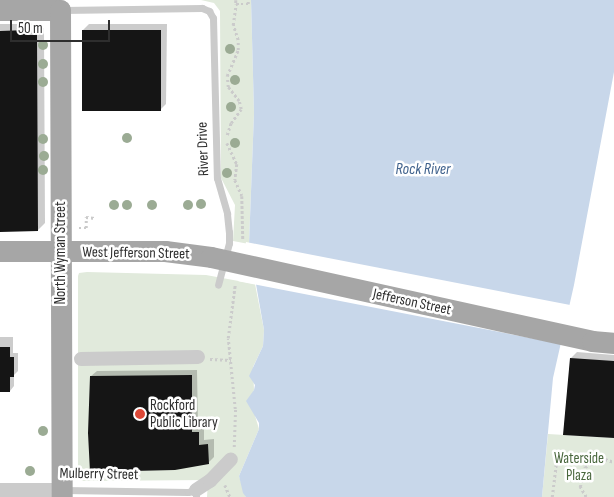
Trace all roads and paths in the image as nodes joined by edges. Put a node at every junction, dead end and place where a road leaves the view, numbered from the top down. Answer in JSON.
{"nodes":[{"id":1,"x":236,"y":0,"type":"edge"},
{"id":2,"x":248,"y":0,"type":"edge"},
{"id":3,"x":236,"y":4,"type":"junction"},
{"id":4,"x":0,"y":10,"type":"edge"},
{"id":5,"x":60,"y":10,"type":"junction"},
{"id":6,"x":95,"y":218,"type":"dead end"},
{"id":7,"x":79,"y":228,"type":"dead end"},
{"id":8,"x":243,"y":239,"type":"dead end"},
{"id":9,"x":0,"y":251,"type":"edge"},
{"id":10,"x":61,"y":252,"type":"junction"},
{"id":11,"x":211,"y":257,"type":"joint"},
{"id":12,"x":218,"y":285,"type":"dead end"},
{"id":13,"x":234,"y":285,"type":"dead end"},
{"id":14,"x":614,"y":343,"type":"edge"},
{"id":15,"x":198,"y":357,"type":"joint"},
{"id":16,"x":81,"y":359,"type":"dead end"},
{"id":17,"x":231,"y":360,"type":"junction"},
{"id":18,"x":561,"y":450,"type":"dead end"},
{"id":19,"x":231,"y":458,"type":"joint"},
{"id":20,"x":614,"y":462,"type":"edge"},
{"id":21,"x":224,"y":483,"type":"dead end"},
{"id":22,"x":0,"y":490,"type":"edge"},
{"id":23,"x":62,"y":494,"type":"edge"},
{"id":24,"x":196,"y":494,"type":"edge"},
{"id":25,"x":230,"y":497,"type":"edge"},
{"id":26,"x":552,"y":497,"type":"edge"},
{"id":27,"x":586,"y":497,"type":"edge"}],
"edges":[{"from":1,"to":3,"type":"path"},
{"from":2,"to":3,"type":"path"},
{"from":3,"to":8,"type":"path"},
{"from":4,"to":5,"type":"main road"},
{"from":5,"to":10,"type":"main road","name":"North Wyman Street"},
{"from":5,"to":12,"type":"lane","name":"River Drive"},
{"from":6,"to":7,"type":"path"},
{"from":9,"to":10,"type":"main road","name":"West Jefferson Street"},
{"from":10,"to":11,"type":"main road","name":"West Jefferson Street"},
{"from":10,"to":23,"type":"main road","name":"North Wyman Street"},
{"from":11,"to":14,"type":"main road","name":"Jefferson Street","bridge":true},
{"from":13,"to":17,"type":"path"},
{"from":15,"to":16,"type":"street"},
{"from":15,"to":17,"type":"path"},
{"from":17,"to":19,"type":"path"},
{"from":18,"to":26,"type":"path"},
{"from":19,"to":24,"type":"street"},
{"from":20,"to":27,"type":"path"},
{"from":21,"to":25,"type":"path"},
{"from":22,"to":23,"type":"street","name":"Mulberry Street"},
{"from":23,"to":24,"type":"lane","name":"Mulberry Street"}]}
